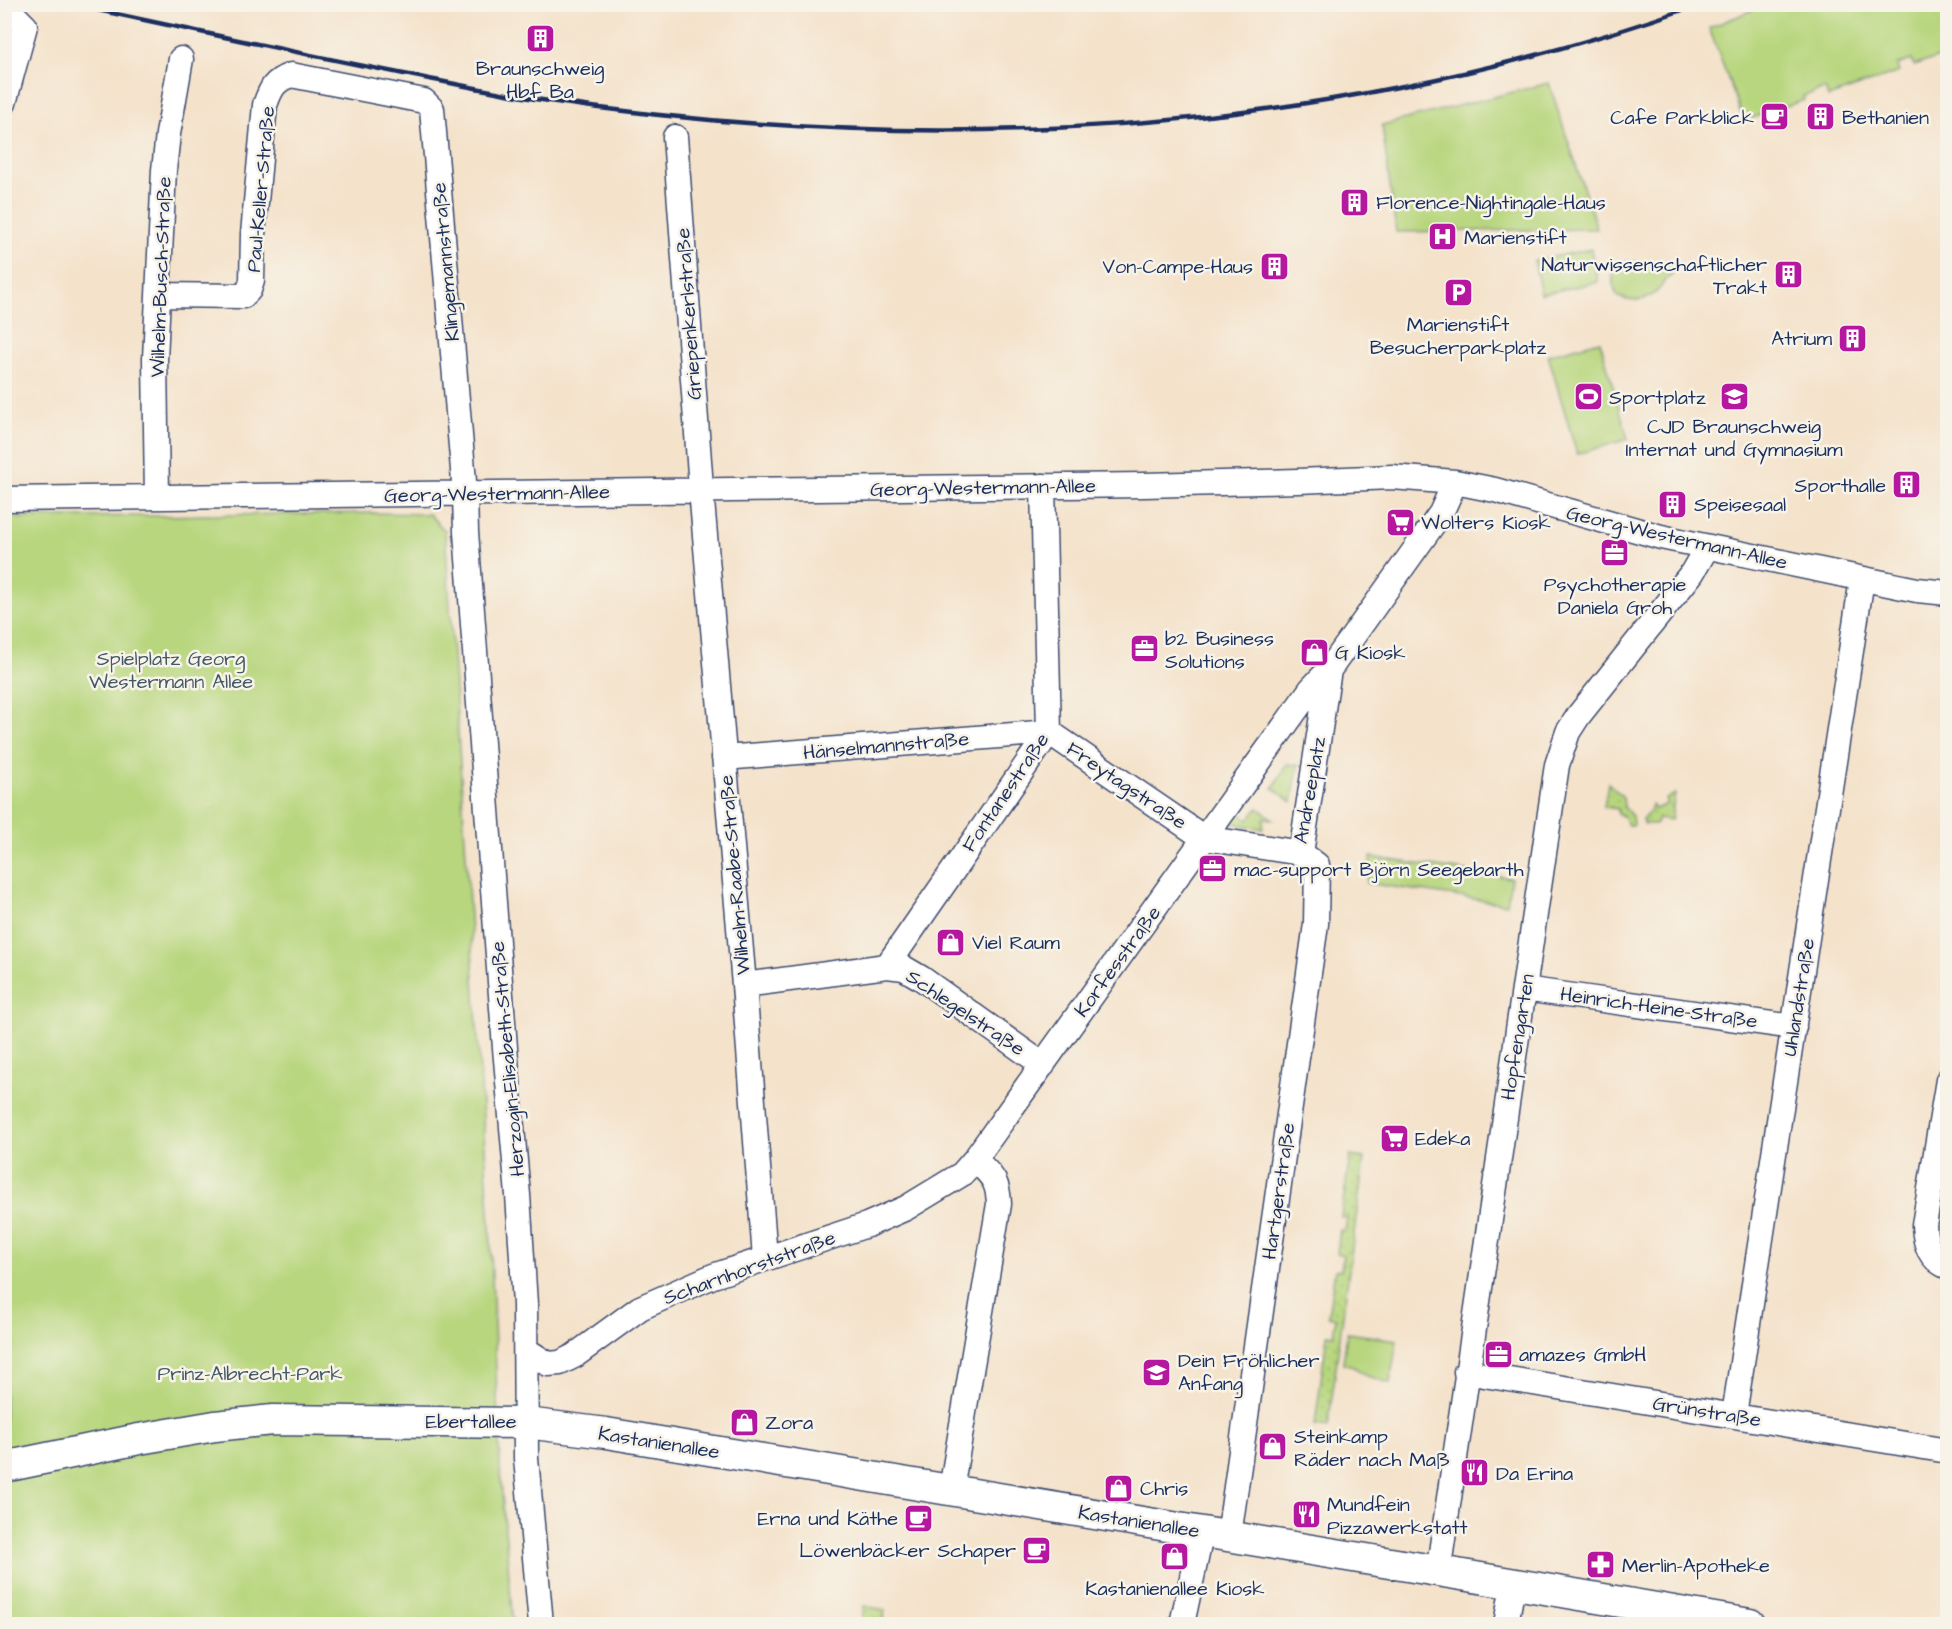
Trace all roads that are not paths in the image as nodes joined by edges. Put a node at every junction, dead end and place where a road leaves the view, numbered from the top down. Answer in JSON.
{"nodes":[{"id":1,"x":15,"y":20,"type":"edge"},
{"id":2,"x":181,"y":59,"type":"dead end"},
{"id":3,"x":358,"y":89,"type":"joint"},
{"id":4,"x":4,"y":103,"type":"edge"},
{"id":5,"x":675,"y":137,"type":"dead end"},
{"id":6,"x":159,"y":295,"type":"junction"},
{"id":7,"x":1455,"y":482,"type":"junction"},
{"id":8,"x":1043,"y":486,"type":"junction"},
{"id":9,"x":702,"y":491,"type":"junction"},
{"id":10,"x":465,"y":493,"type":"junction"},
{"id":11,"x":157,"y":497,"type":"junction"},
{"id":12,"x":4,"y":499,"type":"edge"},
{"id":13,"x":1707,"y":547,"type":"junction"},
{"id":14,"x":1862,"y":579,"type":"junction"},
{"id":15,"x":1947,"y":593,"type":"edge"},
{"id":16,"x":1329,"y":670,"type":"junction"},
{"id":17,"x":1049,"y":732,"type":"junction"},
{"id":18,"x":724,"y":758,"type":"junction"},
{"id":19,"x":1204,"y":838,"type":"junction"},
{"id":20,"x":1301,"y":853,"type":"junction"},
{"id":21,"x":887,"y":966,"type":"junction"},
{"id":22,"x":744,"y":985,"type":"junction"},
{"id":23,"x":1524,"y":988,"type":"junction"},
{"id":24,"x":1794,"y":1027,"type":"junction"},
{"id":25,"x":1043,"y":1065,"type":"junction"},
{"id":26,"x":1947,"y":1080,"type":"edge"},
{"id":27,"x":975,"y":1159,"type":"junction"},
{"id":28,"x":765,"y":1258,"type":"junction"},
{"id":29,"x":1947,"y":1267,"type":"edge"},
{"id":30,"x":526,"y":1350,"type":"junction"},
{"id":31,"x":1466,"y":1372,"type":"junction"},
{"id":32,"x":1734,"y":1415,"type":"junction"},
{"id":33,"x":526,"y":1423,"type":"junction"},
{"id":34,"x":1947,"y":1451,"type":"edge"},
{"id":35,"x":4,"y":1467,"type":"edge"},
{"id":36,"x":951,"y":1490,"type":"junction"},
{"id":37,"x":1216,"y":1534,"type":"junction"},
{"id":38,"x":1438,"y":1573,"type":"junction"},
{"id":39,"x":1513,"y":1585,"type":"junction"},
{"id":40,"x":541,"y":1624,"type":"edge"},
{"id":41,"x":1182,"y":1624,"type":"edge"},
{"id":42,"x":1506,"y":1624,"type":"edge"},
{"id":43,"x":1750,"y":1624,"type":"edge"}],
"edges":[{"from":1,"to":4,"type":"street"},
{"from":2,"to":6,"type":"street","name":"Wilhelm-Busch-Straße"},
{"from":3,"to":6,"type":"street","name":"Paul-Keller-Straße"},
{"from":3,"to":10,"type":"street","name":"Klingemannstraße"},
{"from":5,"to":9,"type":"street","name":"Griepenkerlstraße"},
{"from":6,"to":11,"type":"street","name":"Wilhelm-Busch-Straße"},
{"from":7,"to":8,"type":"street","name":"Georg-Westermann-Allee"},
{"from":7,"to":13,"type":"street","name":"Georg-Westermann-Allee"},
{"from":7,"to":16,"type":"street","name":"Korfesstraße"},
{"from":8,"to":9,"type":"street","name":"Georg-Westermann-Allee"},
{"from":8,"to":17,"type":"street","name":"Fontanestraße"},
{"from":9,"to":10,"type":"street","name":"Georg-Westermann-Allee"},
{"from":9,"to":18,"type":"street","name":"Wilhelm-Raabe-Straße"},
{"from":10,"to":11,"type":"street","name":"Georg-Westermann-Allee"},
{"from":10,"to":30,"type":"street","name":"Herzogin-Elisabeth-Straße"},
{"from":11,"to":12,"type":"street","name":"Georg-Westermann-Allee"},
{"from":13,"to":14,"type":"street","name":"Georg-Westermann-Allee"},
{"from":13,"to":23,"type":"street","name":"Hopfengarten"},
{"from":14,"to":15,"type":"street","name":"Georg-Westermann-Allee"},
{"from":14,"to":24,"type":"street","name":"Uhlandstraße"},
{"from":16,"to":19,"type":"street","name":"Korfesstraße"},
{"from":16,"to":20,"type":"street","name":"Andreeplatz"},
{"from":17,"to":18,"type":"street","name":"Hänselmannstraße"},
{"from":17,"to":19,"type":"street","name":"Freytagstraße"},
{"from":17,"to":21,"type":"street","name":"Fontanestraße"},
{"from":18,"to":22,"type":"street","name":"Wilhelm-Raabe-Straße"},
{"from":19,"to":20,"type":"street","name":"Andreeplatz"},
{"from":19,"to":25,"type":"street","name":"Korfesstraße"},
{"from":20,"to":37,"type":"street","name":"Hartgerstraße"},
{"from":21,"to":22,"type":"street","name":"Schlegelstraße"},
{"from":21,"to":25,"type":"street","name":"Schlegelstraße"},
{"from":22,"to":28,"type":"street","name":"Wilhelm-Raabe-Straße"},
{"from":23,"to":24,"type":"street","name":"Heinrich-Heine-Straße"},
{"from":23,"to":31,"type":"street","name":"Hopfengarten"},
{"from":24,"to":32,"type":"street","name":"Uhlandstraße"},
{"from":25,"to":27,"type":"street","name":"Korfesstraße"},
{"from":26,"to":29,"type":"street"},
{"from":27,"to":28,"type":"street","name":"Scharnhorststraße"},
{"from":27,"to":36,"type":"street"},
{"from":28,"to":30,"type":"street","name":"Scharnhorststraße"},
{"from":30,"to":33,"type":"street","name":"Herzogin-Elisabeth-Straße"},
{"from":31,"to":32,"type":"street","name":"Grünstraße"},
{"from":31,"to":38,"type":"street","name":"Hopfengarten"},
{"from":32,"to":34,"type":"street","name":"Grünstraße"},
{"from":33,"to":35,"type":"main road","name":"Ebertallee"},
{"from":33,"to":36,"type":"main road","name":"Kastanienallee"},
{"from":33,"to":40,"type":"street","name":"Herzogin-Elisabeth-Straße"},
{"from":36,"to":37,"type":"main road","name":"Kastanienallee"},
{"from":37,"to":38,"type":"main road","name":"Kastanienallee"},
{"from":37,"to":41,"type":"street"},
{"from":38,"to":39,"type":"main road","name":"Kastanienallee"},
{"from":39,"to":42,"type":"street"},
{"from":39,"to":43,"type":"main road","name":"Kastanienallee"}]}
